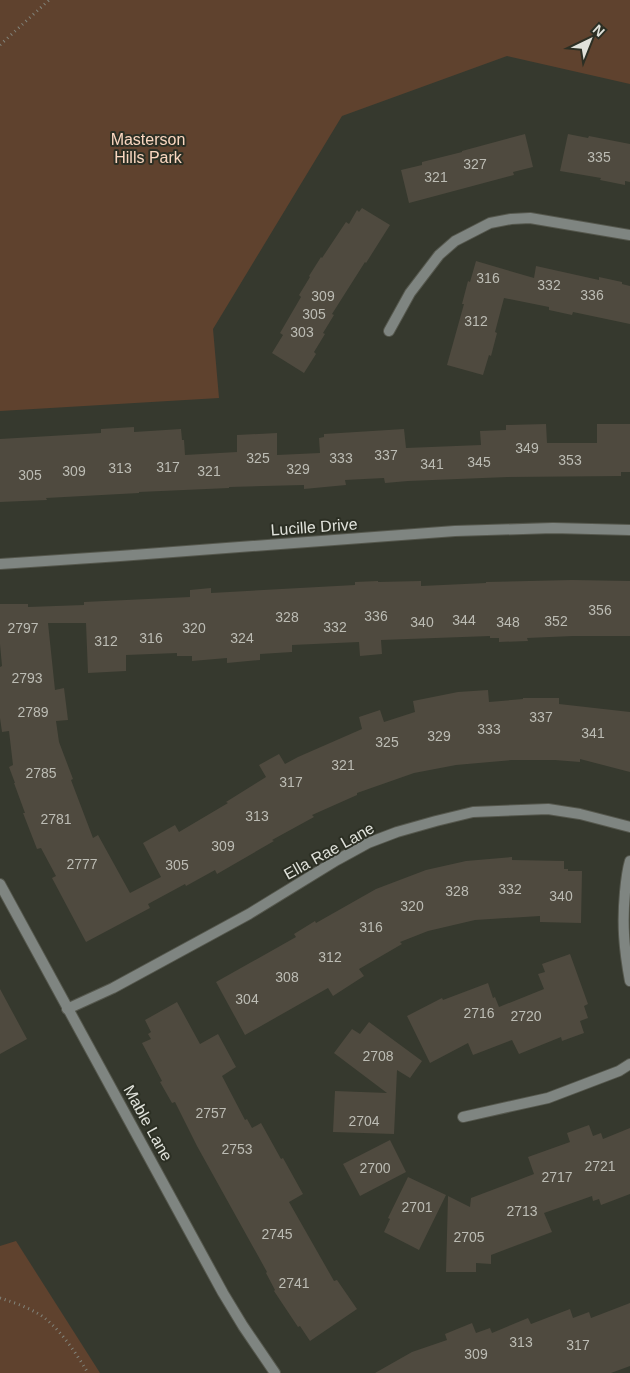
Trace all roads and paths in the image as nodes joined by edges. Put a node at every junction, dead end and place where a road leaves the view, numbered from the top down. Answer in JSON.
{"nodes":[{"id":1,"x":49,"y":0,"type":"edge"},
{"id":2,"x":0,"y":45,"type":"edge"},
{"id":3,"x":630,"y":236,"type":"edge"},
{"id":4,"x":389,"y":331,"type":"dead end"},
{"id":5,"x":630,"y":530,"type":"edge"},
{"id":6,"x":0,"y":564,"type":"edge"},
{"id":7,"x":630,"y":827,"type":"edge"},
{"id":8,"x":630,"y":861,"type":"edge"},
{"id":9,"x":0,"y":884,"type":"edge"},
{"id":10,"x":630,"y":981,"type":"edge"},
{"id":11,"x":67,"y":1009,"type":"junction"},
{"id":12,"x":630,"y":1064,"type":"edge"},
{"id":13,"x":463,"y":1117,"type":"dead end"},
{"id":14,"x":0,"y":1298,"type":"edge"},
{"id":15,"x":88,"y":1373,"type":"edge"},
{"id":16,"x":275,"y":1373,"type":"edge"}],
"edges":[{"from":1,"to":2,"type":"path"},
{"from":3,"to":4,"type":"street"},
{"from":5,"to":6,"type":"street","name":"Lucille Drive"},
{"from":7,"to":11,"type":"street","name":"Ella Rae Lane"},
{"from":8,"to":10,"type":"street"},
{"from":9,"to":11,"type":"street","name":"Mable Lane"},
{"from":11,"to":16,"type":"street","name":"Mable Lane"},
{"from":12,"to":13,"type":"street"},
{"from":14,"to":15,"type":"path"}]}
